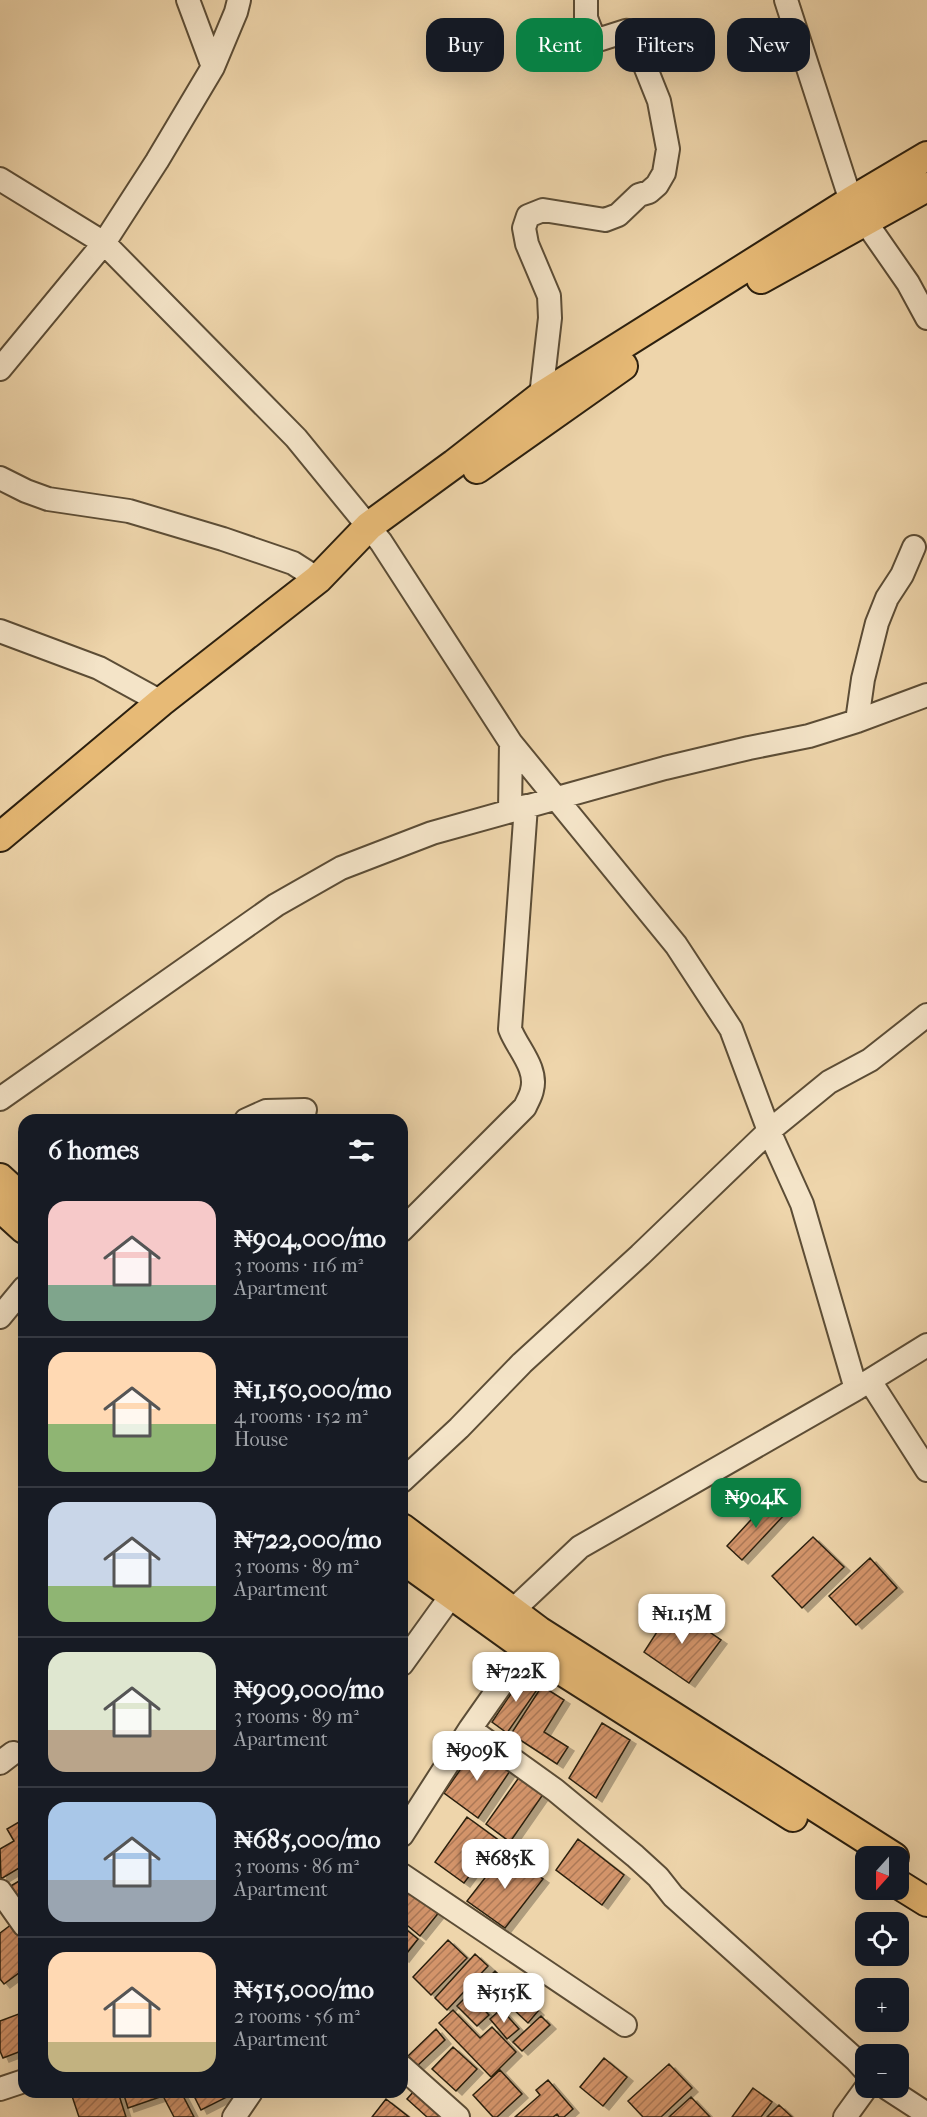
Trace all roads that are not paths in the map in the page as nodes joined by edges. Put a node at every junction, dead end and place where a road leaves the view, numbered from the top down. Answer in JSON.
{"nodes":[{"id":1,"x":188,"y":0,"type":"edge"},
{"id":2,"x":239,"y":0,"type":"edge"},
{"id":3,"x":586,"y":0,"type":"edge"},
{"id":4,"x":786,"y":0,"type":"edge"},
{"id":5,"x":213,"y":67,"type":"junction"},
{"id":6,"x":927,"y":156,"type":"edge"},
{"id":7,"x":0,"y":179,"type":"edge"},
{"id":8,"x":927,"y":187,"type":"edge"},
{"id":9,"x":859,"y":211,"type":"junction"},
{"id":10,"x":105,"y":243,"type":"junction"},
{"id":11,"x":927,"y":318,"type":"edge"},
{"id":12,"x":0,"y":369,"type":"edge"},
{"id":13,"x":541,"y":396,"type":"junction"},
{"id":14,"x":0,"y":478,"type":"edge"},
{"id":15,"x":375,"y":534,"type":"junction"},
{"id":16,"x":914,"y":548,"type":"dead end"},
{"id":17,"x":318,"y":579,"type":"junction"},
{"id":18,"x":0,"y":632,"type":"edge"},
{"id":19,"x":927,"y":695,"type":"edge"},
{"id":20,"x":161,"y":702,"type":"junction"},
{"id":21,"x":857,"y":721,"type":"junction"},
{"id":22,"x":511,"y":742,"type":"junction"},
{"id":23,"x":556,"y":797,"type":"junction"},
{"id":24,"x":518,"y":809,"type":"junction"},
{"id":25,"x":0,"y":837,"type":"edge"},
{"id":26,"x":927,"y":1015,"type":"edge"},
{"id":27,"x":0,"y":1099,"type":"edge"},
{"id":28,"x":305,"y":1110,"type":"dead end"},
{"id":29,"x":261,"y":1114,"type":"edge"},
{"id":30,"x":769,"y":1131,"type":"junction"},
{"id":31,"x":0,"y":1178,"type":"edge"},
{"id":32,"x":18,"y":1194,"type":"edge"},
{"id":33,"x":0,"y":1207,"type":"edge"},
{"id":34,"x":18,"y":1224,"type":"edge"},
{"id":35,"x":408,"y":1224,"type":"edge"},
{"id":36,"x":18,"y":1295,"type":"edge"},
{"id":37,"x":0,"y":1317,"type":"edge"},
{"id":38,"x":927,"y":1345,"type":"edge"},
{"id":39,"x":863,"y":1385,"type":"junction"},
{"id":40,"x":927,"y":1470,"type":"edge"},
{"id":41,"x":408,"y":1475,"type":"edge"},
{"id":42,"x":408,"y":1533,"type":"edge"},
{"id":43,"x":408,"y":1564,"type":"edge"},
{"id":44,"x":451,"y":1596,"type":"junction"},
{"id":45,"x":505,"y":1620,"type":"junction"},
{"id":46,"x":532,"y":1640,"type":"junction"},
{"id":47,"x":408,"y":1656,"type":"edge"},
{"id":48,"x":470,"y":1729,"type":"junction"},
{"id":49,"x":408,"y":1826,"type":"edge"},
{"id":50,"x":876,"y":1846,"type":"edge"},
{"id":51,"x":855,"y":1855,"type":"edge"},
{"id":52,"x":909,"y":1867,"type":"edge"},
{"id":53,"x":927,"y":1878,"type":"edge"},
{"id":54,"x":408,"y":1879,"type":"edge"},
{"id":55,"x":909,"y":1891,"type":"edge"},
{"id":56,"x":0,"y":1892,"type":"edge"},
{"id":57,"x":927,"y":1902,"type":"edge"},
{"id":58,"x":18,"y":1917,"type":"edge"},
{"id":59,"x":625,"y":2025,"type":"dead end"},
{"id":60,"x":855,"y":2059,"type":"edge"},
{"id":61,"x":408,"y":2072,"type":"edge"},
{"id":62,"x":18,"y":2083,"type":"edge"},
{"id":63,"x":0,"y":2089,"type":"edge"},
{"id":64,"x":247,"y":2098,"type":"edge"},
{"id":65,"x":859,"y":2098,"type":"edge"},
{"id":66,"x":902,"y":2098,"type":"edge"},
{"id":67,"x":927,"y":2114,"type":"edge"},
{"id":68,"x":234,"y":2117,"type":"edge"},
{"id":69,"x":459,"y":2117,"type":"edge"},
{"id":70,"x":845,"y":2117,"type":"edge"}],
"edges":[{"from":1,"to":5,"type":"street"},
{"from":2,"to":5,"type":"street"},
{"from":3,"to":13,"type":"street"},
{"from":4,"to":9,"type":"street"},
{"from":5,"to":10,"type":"street"},
{"from":6,"to":9,"type":"main road"},
{"from":7,"to":10,"type":"street"},
{"from":8,"to":9,"type":"main road"},
{"from":9,"to":11,"type":"street"},
{"from":9,"to":13,"type":"main road"},
{"from":9,"to":15,"type":"main road"},
{"from":10,"to":12,"type":"street"},
{"from":10,"to":15,"type":"street"},
{"from":13,"to":15,"type":"main road"},
{"from":14,"to":17,"type":"street"},
{"from":15,"to":17,"type":"main road"},
{"from":15,"to":22,"type":"street"},
{"from":16,"to":21,"type":"street"},
{"from":17,"to":20,"type":"main road"},
{"from":18,"to":20,"type":"street"},
{"from":19,"to":21,"type":"street"},
{"from":20,"to":25,"type":"main road"},
{"from":21,"to":23,"type":"street"},
{"from":22,"to":23,"type":"street"},
{"from":22,"to":24,"type":"street"},
{"from":23,"to":24,"type":"street"},
{"from":23,"to":30,"type":"street"},
{"from":24,"to":27,"type":"street"},
{"from":24,"to":35,"type":"street"},
{"from":26,"to":30,"type":"street"},
{"from":28,"to":29,"type":"street"},
{"from":30,"to":39,"type":"street"},
{"from":30,"to":41,"type":"street"},
{"from":31,"to":32,"type":"main road"},
{"from":33,"to":34,"type":"main road"},
{"from":36,"to":37,"type":"street"},
{"from":38,"to":39,"type":"street"},
{"from":39,"to":40,"type":"street"},
{"from":39,"to":45,"type":"street"},
{"from":42,"to":45,"type":"main road"},
{"from":43,"to":44,"type":"main road"},
{"from":44,"to":45,"type":"main road"},
{"from":44,"to":47,"type":"street"},
{"from":45,"to":46,"type":"main road"},
{"from":46,"to":48,"type":"street"},
{"from":46,"to":50,"type":"main road"},
{"from":46,"to":51,"type":"main road"},
{"from":48,"to":49,"type":"street"},
{"from":48,"to":60,"type":"street"},
{"from":52,"to":53,"type":"main road"},
{"from":54,"to":59,"type":"street"},
{"from":55,"to":57,"type":"main road"},
{"from":56,"to":58,"type":"street"},
{"from":61,"to":69,"type":"street"},
{"from":62,"to":63,"type":"street"},
{"from":64,"to":68,"type":"street"},
{"from":65,"to":70,"type":"street"},
{"from":66,"to":67,"type":"street"}]}
